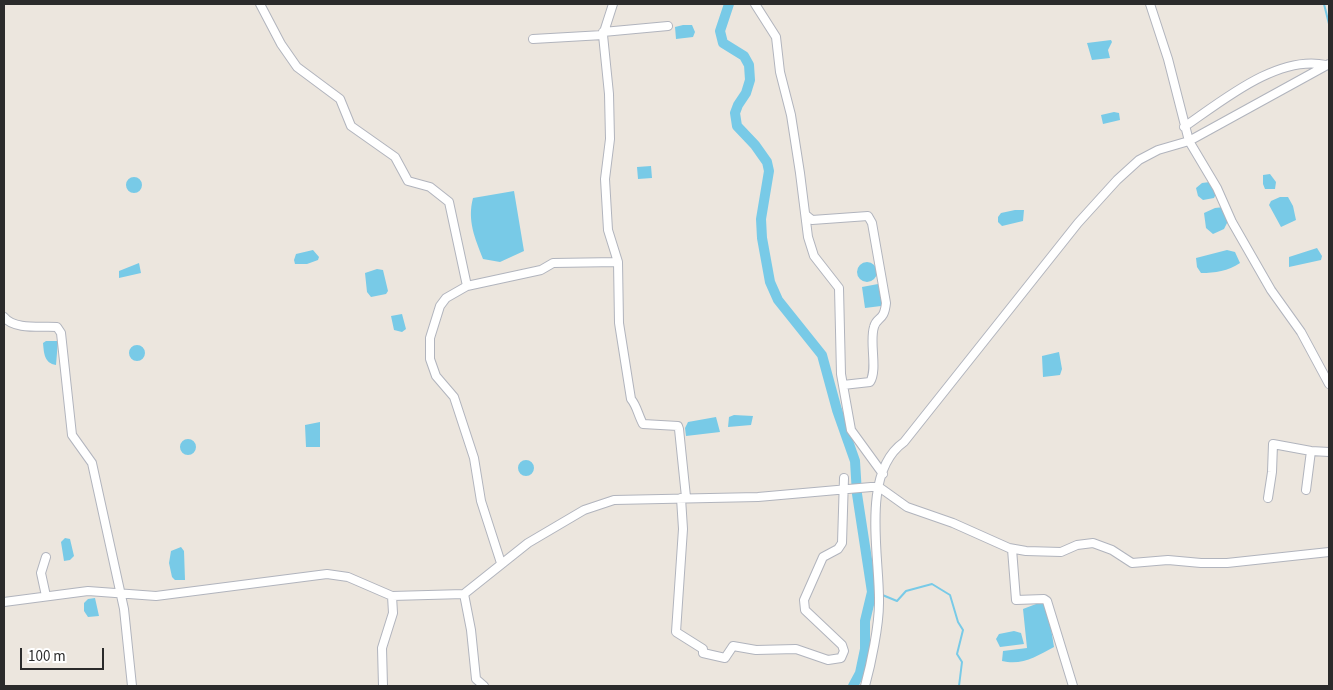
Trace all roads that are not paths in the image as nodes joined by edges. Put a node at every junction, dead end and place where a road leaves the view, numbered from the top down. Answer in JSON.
{"nodes":[{"id":1,"x":260,"y":4,"type":"edge"},
{"id":2,"x":613,"y":4,"type":"edge"},
{"id":3,"x":756,"y":4,"type":"edge"},
{"id":4,"x":1150,"y":4,"type":"edge"},
{"id":5,"x":668,"y":26,"type":"dead end"},
{"id":6,"x":603,"y":33,"type":"junction"},
{"id":7,"x":533,"y":40,"type":"dead end"},
{"id":8,"x":1328,"y":64,"type":"edge"},
{"id":9,"x":1184,"y":127,"type":"junction"},
{"id":10,"x":1189,"y":141,"type":"junction"},
{"id":11,"x":806,"y":215,"type":"junction"},
{"id":12,"x":618,"y":262,"type":"junction"},
{"id":13,"x":467,"y":286,"type":"junction"},
{"id":14,"x":4,"y":317,"type":"edge"},
{"id":15,"x":843,"y":384,"type":"junction"},
{"id":16,"x":1329,"y":384,"type":"edge"},
{"id":17,"x":1311,"y":451,"type":"junction"},
{"id":18,"x":1329,"y":452,"type":"edge"},
{"id":19,"x":882,"y":474,"type":"junction"},
{"id":20,"x":844,"y":478,"type":"dead end"},
{"id":21,"x":879,"y":487,"type":"junction"},
{"id":22,"x":848,"y":489,"type":"junction"},
{"id":23,"x":1306,"y":490,"type":"dead end"},
{"id":24,"x":683,"y":498,"type":"junction"},
{"id":25,"x":1268,"y":498,"type":"dead end"},
{"id":26,"x":1012,"y":549,"type":"junction"},
{"id":27,"x":1329,"y":552,"type":"edge"},
{"id":28,"x":46,"y":557,"type":"dead end"},
{"id":29,"x":501,"y":563,"type":"junction"},
{"id":30,"x":120,"y":594,"type":"junction"},
{"id":31,"x":464,"y":594,"type":"junction"},
{"id":32,"x":46,"y":596,"type":"junction"},
{"id":33,"x":392,"y":596,"type":"junction"},
{"id":34,"x":4,"y":602,"type":"edge"},
{"id":35,"x":132,"y":686,"type":"edge"},
{"id":36,"x":383,"y":686,"type":"edge"},
{"id":37,"x":484,"y":686,"type":"edge"},
{"id":38,"x":865,"y":686,"type":"edge"},
{"id":39,"x":1072,"y":686,"type":"edge"}],
"edges":[{"from":1,"to":13,"type":"street"},
{"from":2,"to":6,"type":"street"},
{"from":3,"to":11,"type":"street"},
{"from":4,"to":9,"type":"street"},
{"from":5,"to":6,"type":"street"},
{"from":6,"to":7,"type":"street"},
{"from":6,"to":12,"type":"street"},
{"from":8,"to":9,"type":"street"},
{"from":8,"to":10,"type":"street"},
{"from":9,"to":10,"type":"street"},
{"from":10,"to":16,"type":"street"},
{"from":10,"to":19,"type":"street"},
{"from":11,"to":15,"type":"street"},
{"from":11,"to":15,"type":"street"},
{"from":12,"to":13,"type":"street"},
{"from":12,"to":24,"type":"street"},
{"from":13,"to":29,"type":"street"},
{"from":14,"to":30,"type":"street"},
{"from":15,"to":19,"type":"street"},
{"from":17,"to":18,"type":"street"},
{"from":17,"to":23,"type":"street"},
{"from":17,"to":25,"type":"street"},
{"from":19,"to":21,"type":"street"},
{"from":20,"to":22,"type":"street"},
{"from":21,"to":22,"type":"street"},
{"from":21,"to":26,"type":"street"},
{"from":21,"to":38,"type":"street"},
{"from":22,"to":24,"type":"street"},
{"from":22,"to":24,"type":"street"},
{"from":24,"to":29,"type":"street"},
{"from":26,"to":27,"type":"street"},
{"from":26,"to":39,"type":"street"},
{"from":28,"to":32,"type":"street"},
{"from":29,"to":31,"type":"street"},
{"from":30,"to":32,"type":"street"},
{"from":30,"to":33,"type":"street"},
{"from":30,"to":35,"type":"street"},
{"from":31,"to":33,"type":"street"},
{"from":31,"to":37,"type":"street"},
{"from":32,"to":34,"type":"street"},
{"from":33,"to":36,"type":"street"}]}
